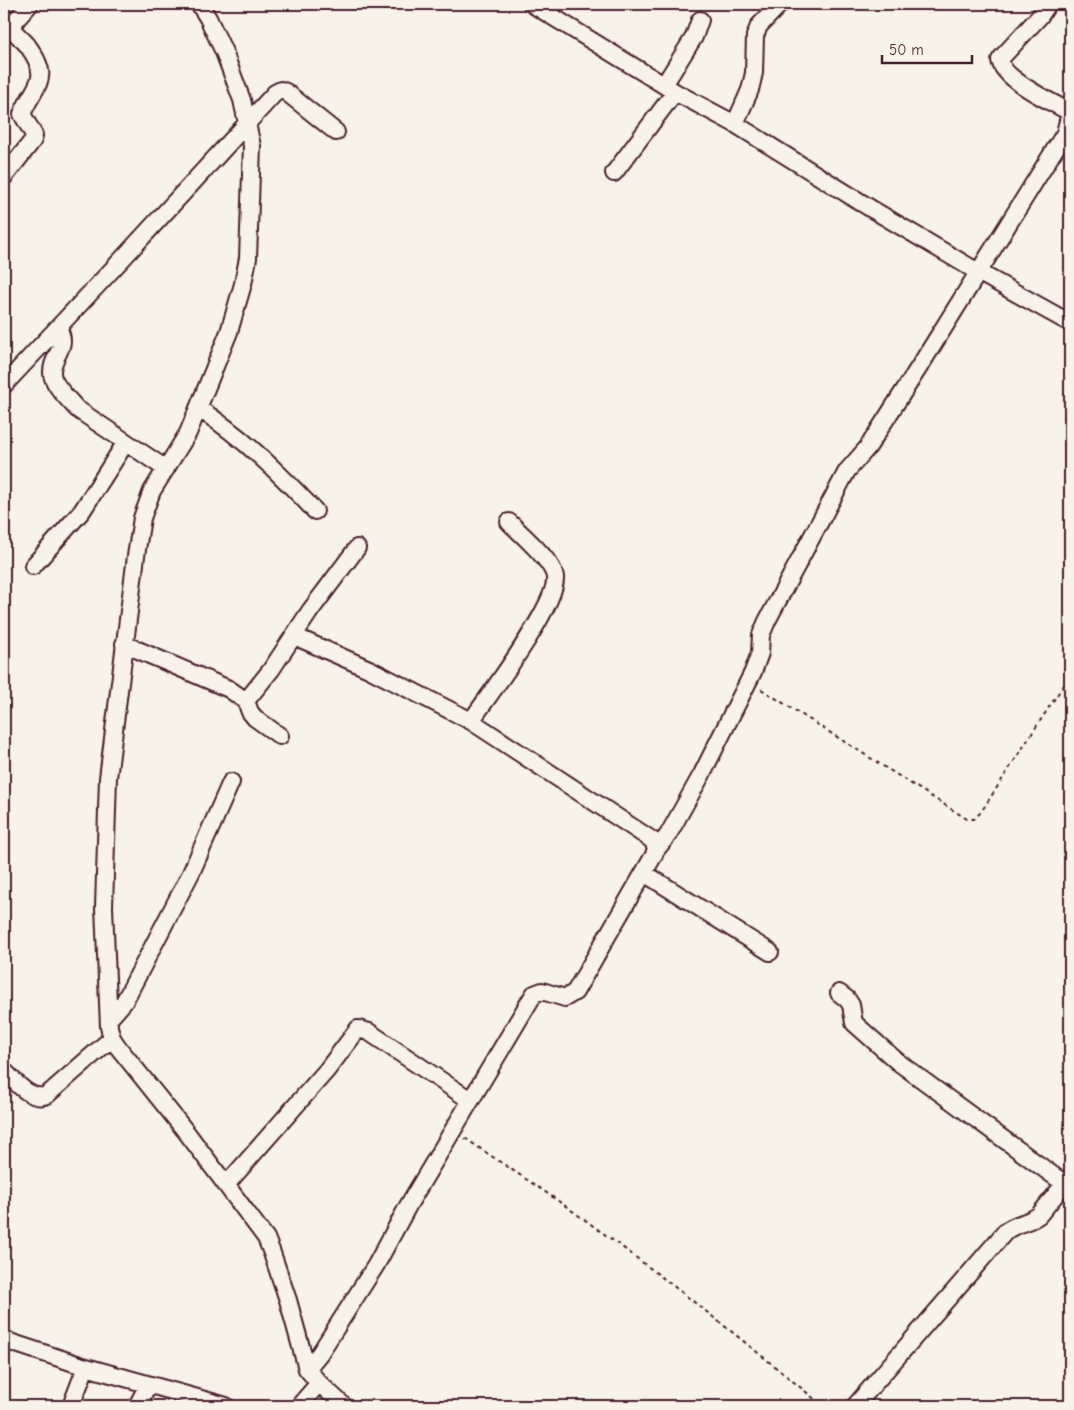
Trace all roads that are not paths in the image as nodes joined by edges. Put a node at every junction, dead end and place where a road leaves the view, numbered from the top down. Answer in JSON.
{"nodes":[{"id":1,"x":30,"y":4,"type":"edge"},
{"id":2,"x":199,"y":4,"type":"edge"},
{"id":3,"x":532,"y":4,"type":"edge"},
{"id":4,"x":780,"y":4,"type":"edge"},
{"id":5,"x":1048,"y":4,"type":"edge"},
{"id":6,"x":700,"y":20,"type":"dead end"},
{"id":7,"x":669,"y":88,"type":"junction"},
{"id":8,"x":1070,"y":112,"type":"edge"},
{"id":9,"x":247,"y":123,"type":"junction"},
{"id":10,"x":735,"y":124,"type":"junction"},
{"id":11,"x":336,"y":132,"type":"dead end"},
{"id":12,"x":614,"y":173,"type":"dead end"},
{"id":13,"x":4,"y":177,"type":"edge"},
{"id":14,"x":978,"y":272,"type":"junction"},
{"id":15,"x":1070,"y":323,"type":"edge"},
{"id":16,"x":58,"y":328,"type":"junction"},
{"id":17,"x":4,"y":385,"type":"edge"},
{"id":18,"x":198,"y":408,"type":"junction"},
{"id":19,"x":126,"y":442,"type":"junction"},
{"id":20,"x":166,"y":469,"type":"junction"},
{"id":21,"x":315,"y":512,"type":"dead end"},
{"id":22,"x":509,"y":522,"type":"dead end"},
{"id":23,"x":357,"y":548,"type":"dead end"},
{"id":24,"x":33,"y":566,"type":"dead end"},
{"id":25,"x":294,"y":636,"type":"junction"},
{"id":26,"x":124,"y":644,"type":"junction"},
{"id":27,"x":246,"y":701,"type":"junction"},
{"id":28,"x":471,"y":721,"type":"junction"},
{"id":29,"x":280,"y":736,"type":"dead end"},
{"id":30,"x":231,"y":782,"type":"dead end"},
{"id":31,"x":656,"y":850,"type":"junction"},
{"id":32,"x":644,"y":873,"type":"junction"},
{"id":33,"x":770,"y":952,"type":"dead end"},
{"id":34,"x":839,"y":993,"type":"dead end"},
{"id":35,"x":108,"y":1019,"type":"junction"},
{"id":36,"x":112,"y":1038,"type":"junction"},
{"id":37,"x":4,"y":1071,"type":"edge"},
{"id":38,"x":470,"y":1100,"type":"junction"},
{"id":39,"x":1068,"y":1181,"type":"edge"},
{"id":40,"x":226,"y":1186,"type":"junction"},
{"id":41,"x":4,"y":1338,"type":"edge"},
{"id":42,"x":86,"y":1366,"type":"junction"},
{"id":43,"x":307,"y":1369,"type":"junction"},
{"id":44,"x":319,"y":1383,"type":"junction"},
{"id":45,"x":148,"y":1385,"type":"junction"},
{"id":46,"x":71,"y":1406,"type":"edge"},
{"id":47,"x":137,"y":1406,"type":"edge"},
{"id":48,"x":226,"y":1406,"type":"edge"},
{"id":49,"x":299,"y":1406,"type":"edge"},
{"id":50,"x":344,"y":1406,"type":"edge"},
{"id":51,"x":855,"y":1406,"type":"edge"}],
"edges":[{"from":1,"to":13,"type":"street"},
{"from":2,"to":9,"type":"street"},
{"from":3,"to":7,"type":"street"},
{"from":4,"to":10,"type":"street"},
{"from":5,"to":8,"type":"street"},
{"from":6,"to":7,"type":"street"},
{"from":7,"to":10,"type":"street"},
{"from":7,"to":12,"type":"street"},
{"from":8,"to":14,"type":"street"},
{"from":9,"to":11,"type":"street"},
{"from":9,"to":16,"type":"street"},
{"from":9,"to":18,"type":"street"},
{"from":10,"to":14,"type":"street"},
{"from":14,"to":15,"type":"street"},
{"from":14,"to":31,"type":"street"},
{"from":16,"to":17,"type":"street"},
{"from":16,"to":19,"type":"street"},
{"from":18,"to":20,"type":"street"},
{"from":18,"to":21,"type":"street"},
{"from":19,"to":20,"type":"street"},
{"from":19,"to":24,"type":"street"},
{"from":20,"to":26,"type":"street"},
{"from":22,"to":28,"type":"street"},
{"from":23,"to":25,"type":"street"},
{"from":25,"to":27,"type":"street"},
{"from":25,"to":28,"type":"street"},
{"from":26,"to":27,"type":"street"},
{"from":26,"to":35,"type":"street"},
{"from":27,"to":29,"type":"street"},
{"from":28,"to":31,"type":"street"},
{"from":30,"to":35,"type":"street"},
{"from":31,"to":32,"type":"street"},
{"from":32,"to":33,"type":"street"},
{"from":32,"to":38,"type":"street"},
{"from":34,"to":39,"type":"street"},
{"from":35,"to":36,"type":"street"},
{"from":36,"to":37,"type":"street"},
{"from":36,"to":40,"type":"street"},
{"from":38,"to":40,"type":"street"},
{"from":38,"to":43,"type":"street"},
{"from":39,"to":51,"type":"street"},
{"from":40,"to":43,"type":"street"},
{"from":41,"to":42,"type":"street"},
{"from":42,"to":45,"type":"street"},
{"from":42,"to":46,"type":"street"},
{"from":43,"to":44,"type":"street"},
{"from":44,"to":49,"type":"street"},
{"from":44,"to":50,"type":"street"},
{"from":45,"to":47,"type":"street"},
{"from":45,"to":48,"type":"street"}]}
